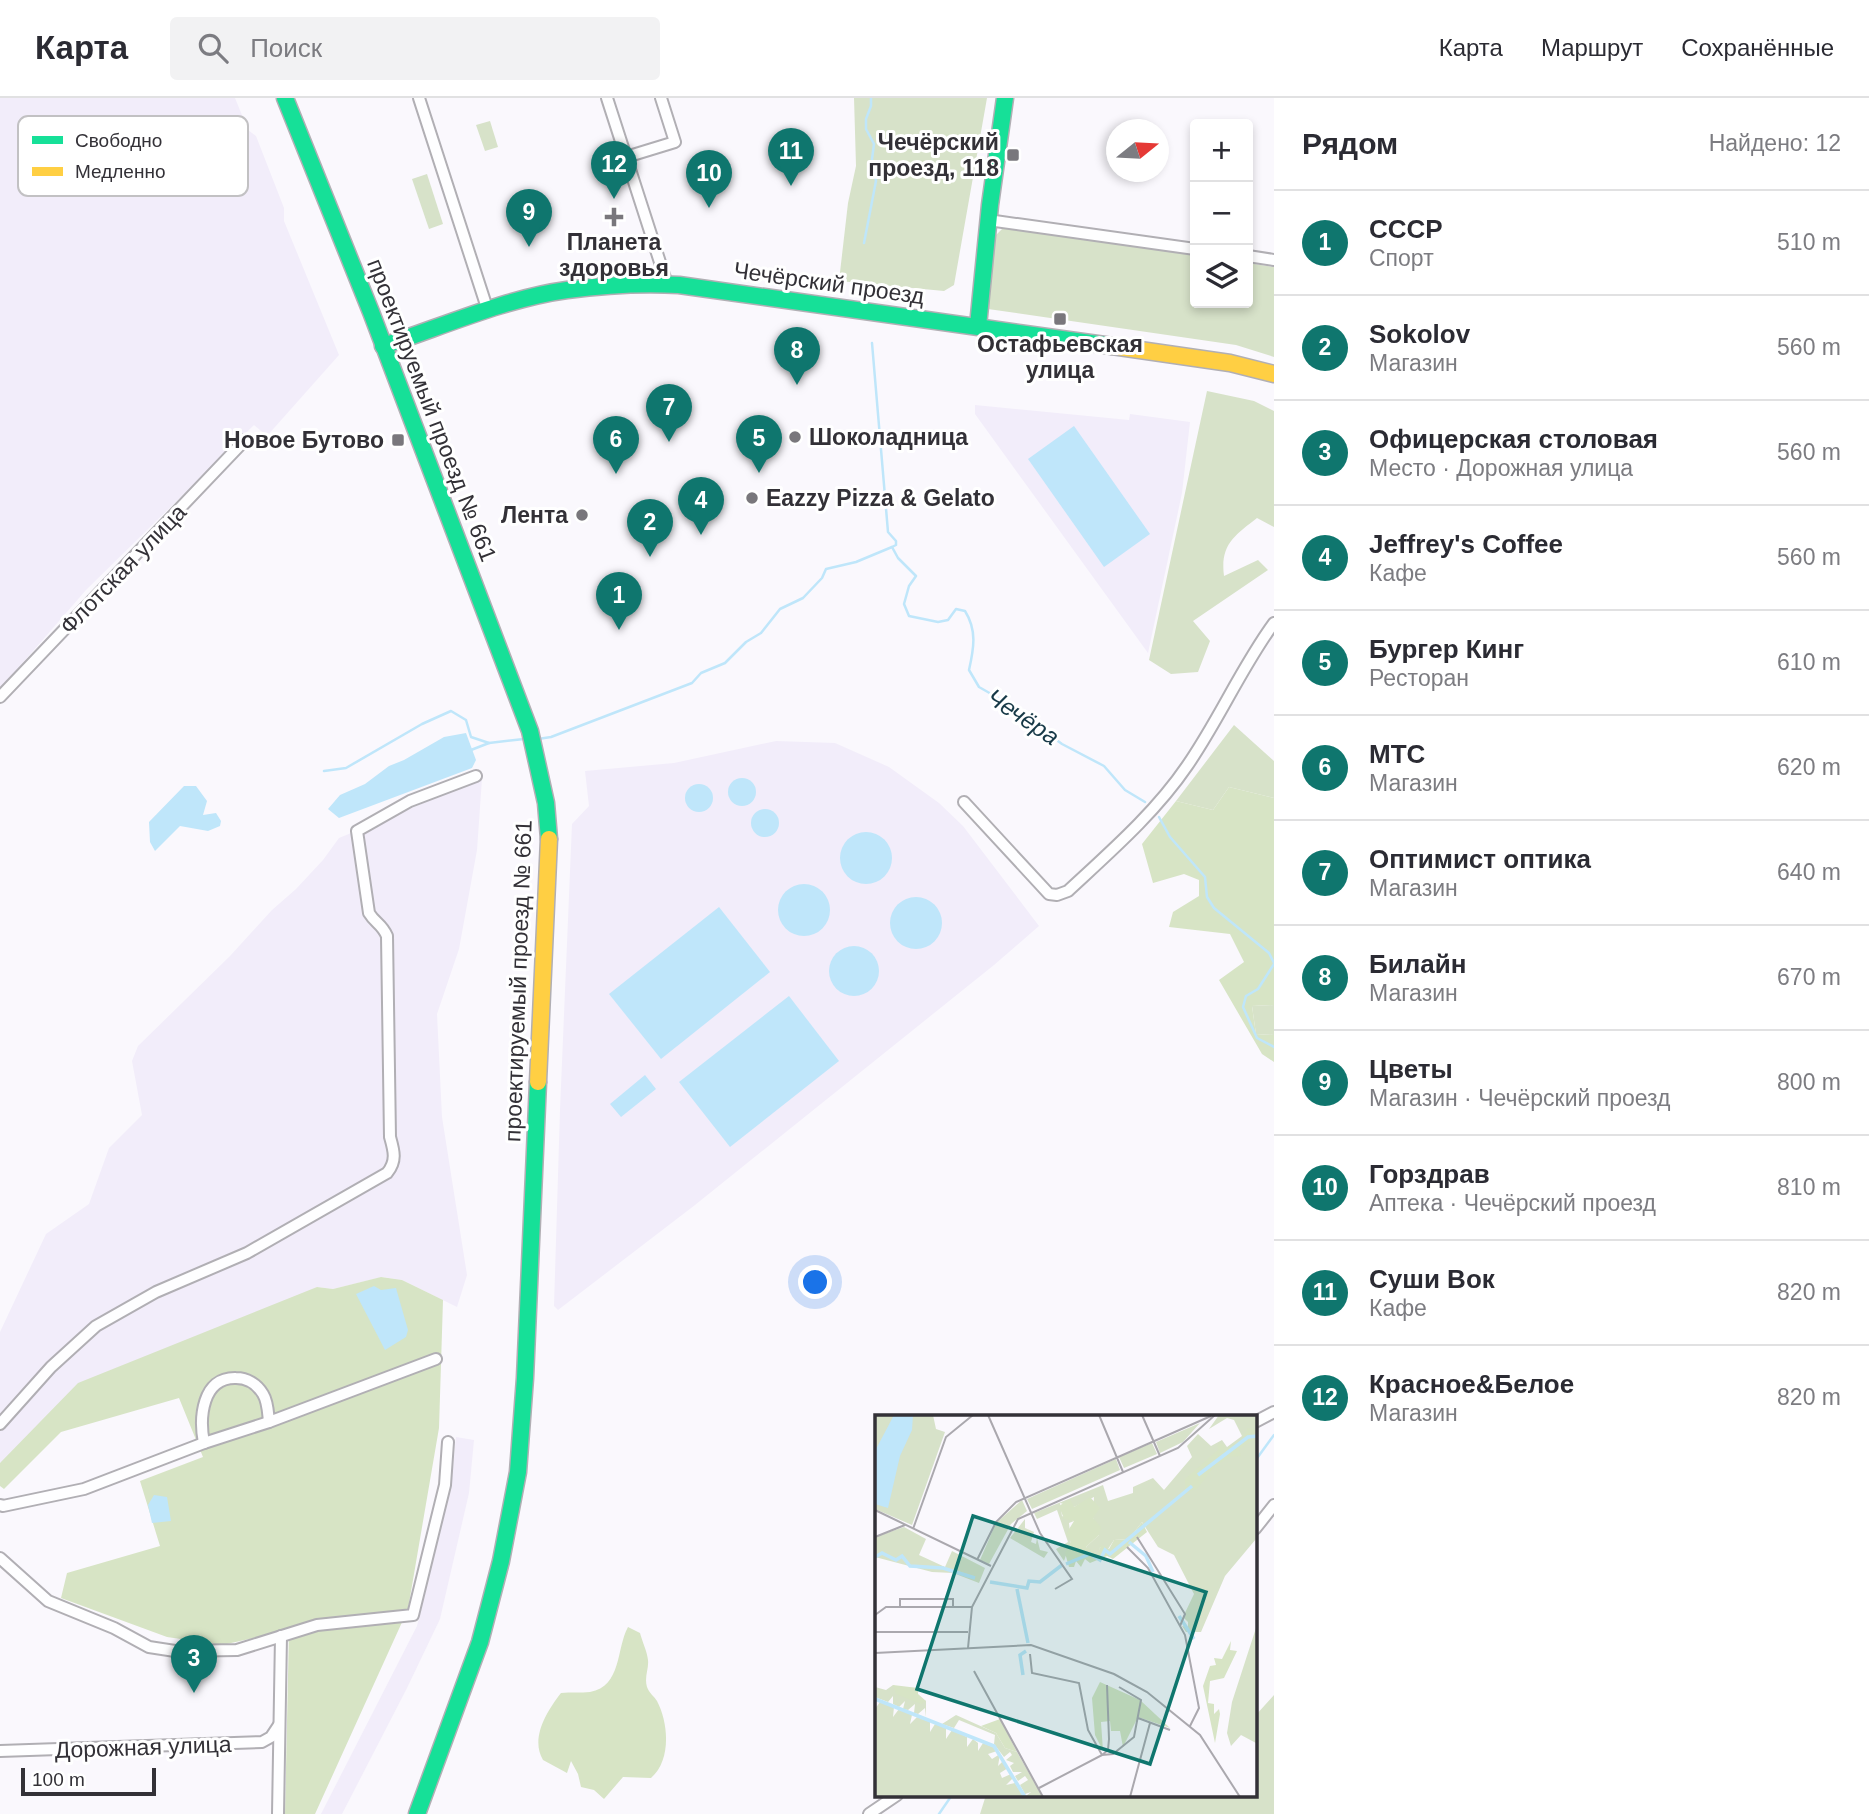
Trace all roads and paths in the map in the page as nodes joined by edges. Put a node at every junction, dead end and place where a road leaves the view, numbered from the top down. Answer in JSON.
{"nodes":[{"id":1,"x":285,"y":98,"type":"edge"},
{"id":2,"x":419,"y":98,"type":"edge"},
{"id":3,"x":607,"y":98,"type":"edge"},
{"id":4,"x":661,"y":98,"type":"edge"},
{"id":5,"x":1005,"y":98,"type":"edge"},
{"id":6,"x":626,"y":158,"type":"junction"},
{"id":7,"x":988,"y":219,"type":"junction"},
{"id":8,"x":1190,"y":248,"type":"edge"},
{"id":9,"x":1253,"y":257,"type":"edge"},
{"id":10,"x":1274,"y":260,"type":"edge"},
{"id":11,"x":667,"y":284,"type":"junction"},
{"id":12,"x":488,"y":311,"type":"junction"},
{"id":13,"x":978,"y":326,"type":"junction"},
{"id":14,"x":383,"y":346,"type":"junction"},
{"id":15,"x":1274,"y":374,"type":"edge"},
{"id":16,"x":245,"y":440,"type":"dead end"},
{"id":17,"x":1274,"y":623,"type":"edge"},
{"id":18,"x":0,"y":698,"type":"edge"},
{"id":19,"x":476,"y":776,"type":"dead end"},
{"id":20,"x":964,"y":802,"type":"dead end"},
{"id":21,"x":436,"y":1359,"type":"dead end"},
{"id":22,"x":1274,"y":1412,"type":"edge"},
{"id":23,"x":1256,"y":1421,"type":"edge"},
{"id":24,"x":269,"y":1422,"type":"junction"},
{"id":25,"x":0,"y":1424,"type":"edge"},
{"id":26,"x":448,"y":1442,"type":"dead end"},
{"id":27,"x":204,"y":1443,"type":"junction"},
{"id":28,"x":0,"y":1505,"type":"edge"},
{"id":29,"x":1274,"y":1505,"type":"edge"},
{"id":30,"x":1256,"y":1528,"type":"edge"},
{"id":31,"x":0,"y":1558,"type":"edge"},
{"id":32,"x":281,"y":1636,"type":"junction"},
{"id":33,"x":278,"y":1726,"type":"junction"},
{"id":34,"x":0,"y":1751,"type":"edge"},
{"id":35,"x":894,"y":1797,"type":"edge"},
{"id":36,"x":278,"y":1814,"type":"edge"},
{"id":37,"x":417,"y":1814,"type":"edge"},
{"id":38,"x":869,"y":1814,"type":"edge"}],
"edges":[{"from":1,"to":14,"type":"main road","name":"проектируемый проезд № 661"},
{"from":2,"to":12,"type":"street"},
{"from":3,"to":6,"type":"street"},
{"from":4,"to":6,"type":"street"},
{"from":5,"to":7,"type":"main road"},
{"from":6,"to":11,"type":"street"},
{"from":7,"to":8,"type":"street"},
{"from":7,"to":13,"type":"main road"},
{"from":9,"to":10,"type":"street"},
{"from":11,"to":12,"type":"main road","name":"Чечёрский проезд"},
{"from":11,"to":13,"type":"main road","name":"Чечёрский проезд"},
{"from":12,"to":14,"type":"main road","name":"Чечёрский проезд"},
{"from":13,"to":15,"type":"main road","name":"Чечёрский проезд"},
{"from":14,"to":37,"type":"main road","name":"проектируемый проезд № 661"},
{"from":16,"to":18,"type":"street","name":"Флотская улица"},
{"from":17,"to":20,"type":"street"},
{"from":19,"to":25,"type":"street"},
{"from":21,"to":24,"type":"street"},
{"from":22,"to":23,"type":"street"},
{"from":24,"to":27,"type":"street"},
{"from":24,"to":27,"type":"street"},
{"from":26,"to":32,"type":"street"},
{"from":27,"to":28,"type":"street"},
{"from":29,"to":30,"type":"street"},
{"from":31,"to":32,"type":"street"},
{"from":32,"to":33,"type":"street"},
{"from":33,"to":34,"type":"street","name":"Дорожная улица"},
{"from":33,"to":36,"type":"street"},
{"from":35,"to":38,"type":"street"}]}
